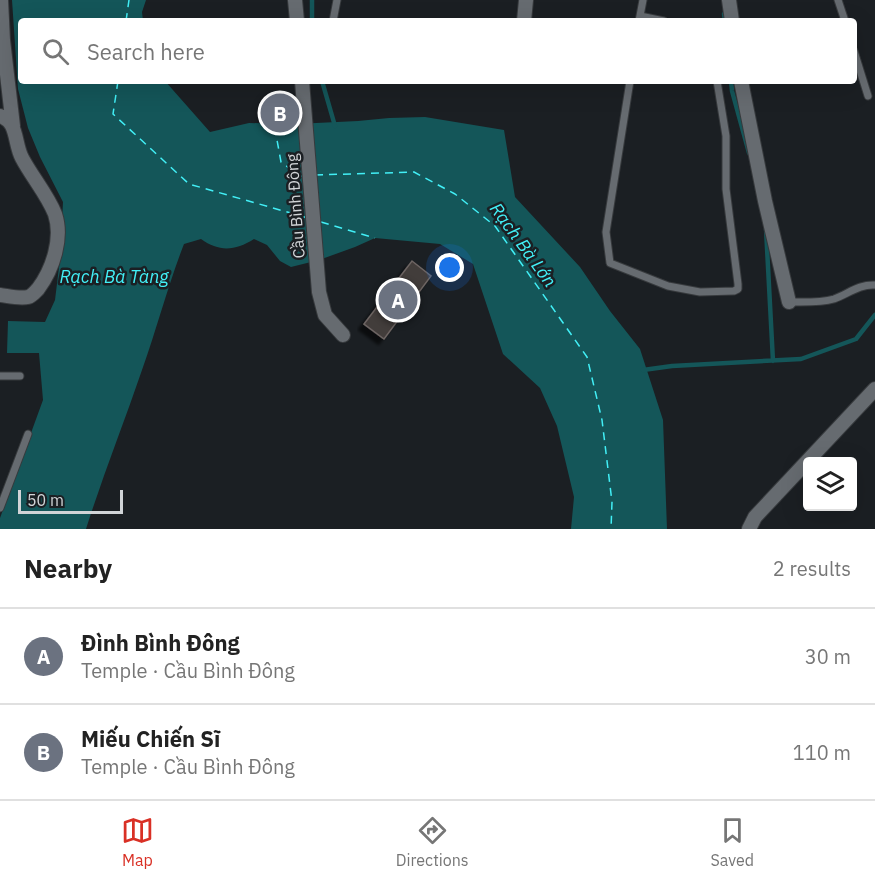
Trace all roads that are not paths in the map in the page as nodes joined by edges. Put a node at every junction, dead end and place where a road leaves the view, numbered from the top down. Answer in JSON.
{"nodes":[{"id":1,"x":1,"y":0,"type":"edge"},
{"id":2,"x":296,"y":0,"type":"edge"},
{"id":3,"x":337,"y":0,"type":"edge"},
{"id":4,"x":526,"y":0,"type":"edge"},
{"id":5,"x":643,"y":0,"type":"edge"},
{"id":6,"x":729,"y":0,"type":"edge"},
{"id":7,"x":838,"y":0,"type":"edge"},
{"id":8,"x":297,"y":18,"type":"edge"},
{"id":9,"x":334,"y":18,"type":"edge"},
{"id":10,"x":524,"y":18,"type":"edge"},
{"id":11,"x":640,"y":18,"type":"edge"},
{"id":12,"x":732,"y":18,"type":"edge"},
{"id":13,"x":844,"y":18,"type":"edge"},
{"id":14,"x":857,"y":61,"type":"edge"},
{"id":15,"x":302,"y":84,"type":"edge"},
{"id":16,"x":630,"y":84,"type":"edge"},
{"id":17,"x":717,"y":84,"type":"edge"},
{"id":18,"x":742,"y":84,"type":"edge"},
{"id":19,"x":868,"y":96,"type":"dead end"},
{"id":20,"x":0,"y":116,"type":"edge"},
{"id":21,"x":13,"y":126,"type":"junction"},
{"id":22,"x":875,"y":285,"type":"edge"},
{"id":23,"x":0,"y":295,"type":"edge"},
{"id":24,"x":789,"y":302,"type":"joint"},
{"id":25,"x":343,"y":335,"type":"dead end"},
{"id":26,"x":0,"y":376,"type":"edge"},
{"id":27,"x":20,"y":376,"type":"dead end"},
{"id":28,"x":875,"y":389,"type":"edge"},
{"id":29,"x":28,"y":434,"type":"dead end"},
{"id":30,"x":0,"y":508,"type":"edge"},
{"id":31,"x":749,"y":529,"type":"edge"}],
"edges":[{"from":1,"to":21,"type":"street"},
{"from":2,"to":8,"type":"street"},
{"from":3,"to":9,"type":"lane"},
{"from":4,"to":10,"type":"street"},
{"from":5,"to":11,"type":"lane"},
{"from":6,"to":12,"type":"street"},
{"from":7,"to":13,"type":"lane"},
{"from":14,"to":19,"type":"lane"},
{"from":15,"to":25,"type":"street","name":"Cầu Bình Đông"},
{"from":16,"to":17,"type":"lane"},
{"from":18,"to":24,"type":"street"},
{"from":20,"to":21,"type":"street"},
{"from":21,"to":23,"type":"street"},
{"from":22,"to":24,"type":"lane"},
{"from":26,"to":27,"type":"lane"},
{"from":28,"to":31,"type":"street"},
{"from":29,"to":30,"type":"lane"}]}
